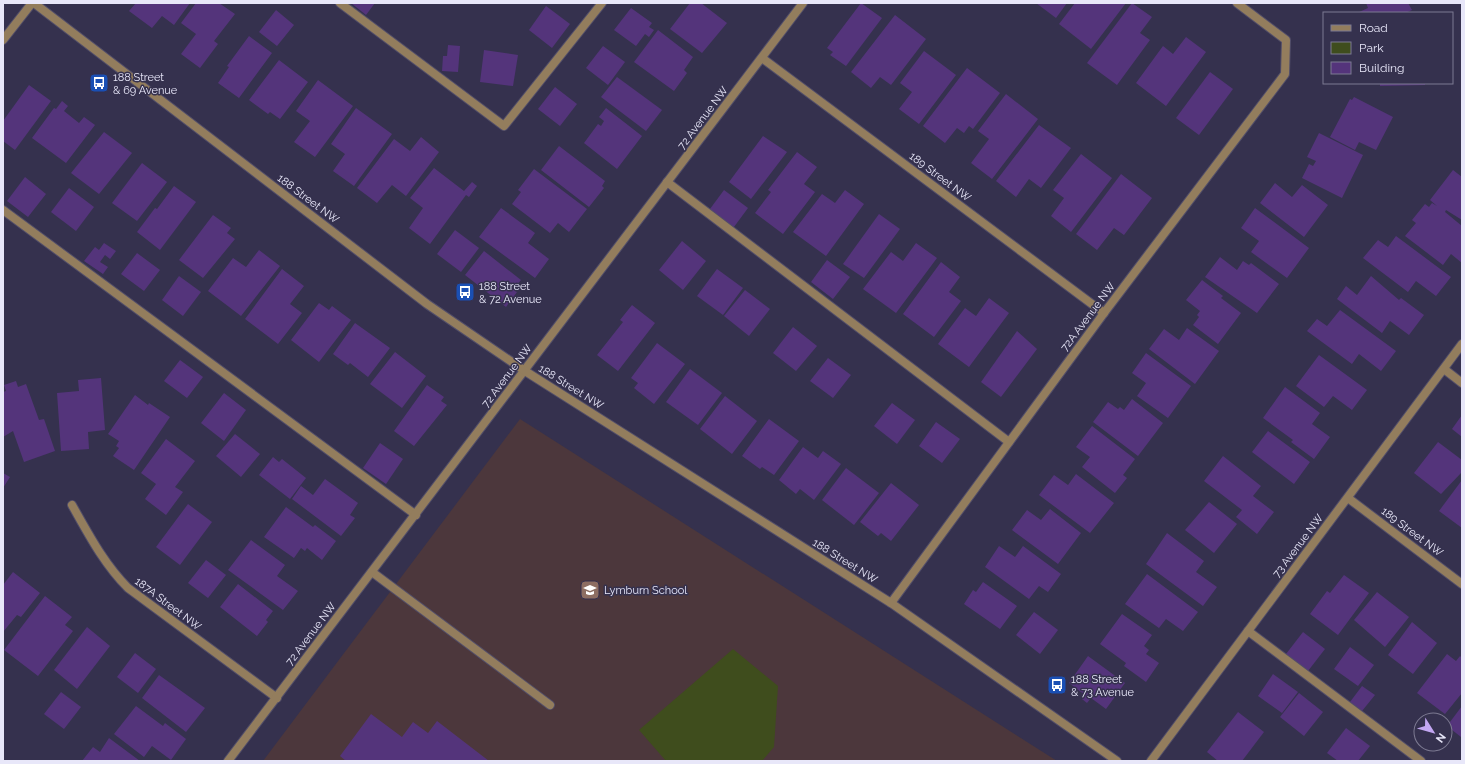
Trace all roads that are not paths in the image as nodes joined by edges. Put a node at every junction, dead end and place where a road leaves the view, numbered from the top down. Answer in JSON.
{"nodes":[{"id":1,"x":33,"y":3,"type":"edge"},
{"id":2,"x":340,"y":3,"type":"edge"},
{"id":3,"x":602,"y":3,"type":"edge"},
{"id":4,"x":803,"y":3,"type":"edge"},
{"id":5,"x":1237,"y":3,"type":"edge"},
{"id":6,"x":3,"y":40,"type":"edge"},
{"id":7,"x":762,"y":58,"type":"junction"},
{"id":8,"x":667,"y":182,"type":"junction"},
{"id":9,"x":3,"y":210,"type":"edge"},
{"id":10,"x":1104,"y":313,"type":"junction"},
{"id":11,"x":1462,"y":344,"type":"edge"},
{"id":12,"x":1444,"y":370,"type":"junction"},
{"id":13,"x":525,"y":371,"type":"junction"},
{"id":14,"x":1462,"y":383,"type":"edge"},
{"id":15,"x":1009,"y":442,"type":"junction"},
{"id":16,"x":1348,"y":498,"type":"junction"},
{"id":17,"x":72,"y":505,"type":"dead end"},
{"id":18,"x":416,"y":514,"type":"junction"},
{"id":19,"x":372,"y":572,"type":"junction"},
{"id":20,"x":1462,"y":584,"type":"edge"},
{"id":21,"x":891,"y":603,"type":"junction"},
{"id":22,"x":1248,"y":631,"type":"junction"},
{"id":23,"x":276,"y":698,"type":"junction"},
{"id":24,"x":550,"y":706,"type":"dead end"},
{"id":25,"x":228,"y":761,"type":"edge"},
{"id":26,"x":1117,"y":761,"type":"edge"},
{"id":27,"x":1151,"y":761,"type":"edge"},
{"id":28,"x":1421,"y":761,"type":"edge"}],
"edges":[{"from":1,"to":6,"type":"street"},
{"from":1,"to":13,"type":"street","name":"188 Street NW"},
{"from":2,"to":3,"type":"street"},
{"from":4,"to":7,"type":"street","name":"72 Avenue NW"},
{"from":5,"to":10,"type":"street","name":"72A Avenue NW"},
{"from":7,"to":8,"type":"street","name":"72 Avenue NW"},
{"from":7,"to":10,"type":"street","name":"189 Street NW"},
{"from":8,"to":13,"type":"street","name":"72 Avenue NW"},
{"from":8,"to":15,"type":"street"},
{"from":9,"to":18,"type":"street"},
{"from":10,"to":15,"type":"street","name":"72A Avenue NW"},
{"from":11,"to":12,"type":"street","name":"73 Avenue NW"},
{"from":12,"to":14,"type":"street"},
{"from":12,"to":16,"type":"street","name":"73 Avenue NW"},
{"from":13,"to":18,"type":"street","name":"72 Avenue NW"},
{"from":13,"to":21,"type":"street","name":"188 Street NW"},
{"from":15,"to":21,"type":"street","name":"72A Avenue NW"},
{"from":16,"to":20,"type":"street","name":"189 Street NW"},
{"from":16,"to":22,"type":"street","name":"73 Avenue NW"},
{"from":17,"to":23,"type":"street","name":"187A Street NW"},
{"from":18,"to":19,"type":"street","name":"72 Avenue NW"},
{"from":19,"to":23,"type":"street","name":"72 Avenue NW"},
{"from":19,"to":24,"type":"street"},
{"from":21,"to":26,"type":"street","name":"188 Street NW"},
{"from":22,"to":27,"type":"street","name":"73 Avenue NW"},
{"from":22,"to":28,"type":"street"},
{"from":23,"to":25,"type":"street","name":"72 Avenue NW"}]}
